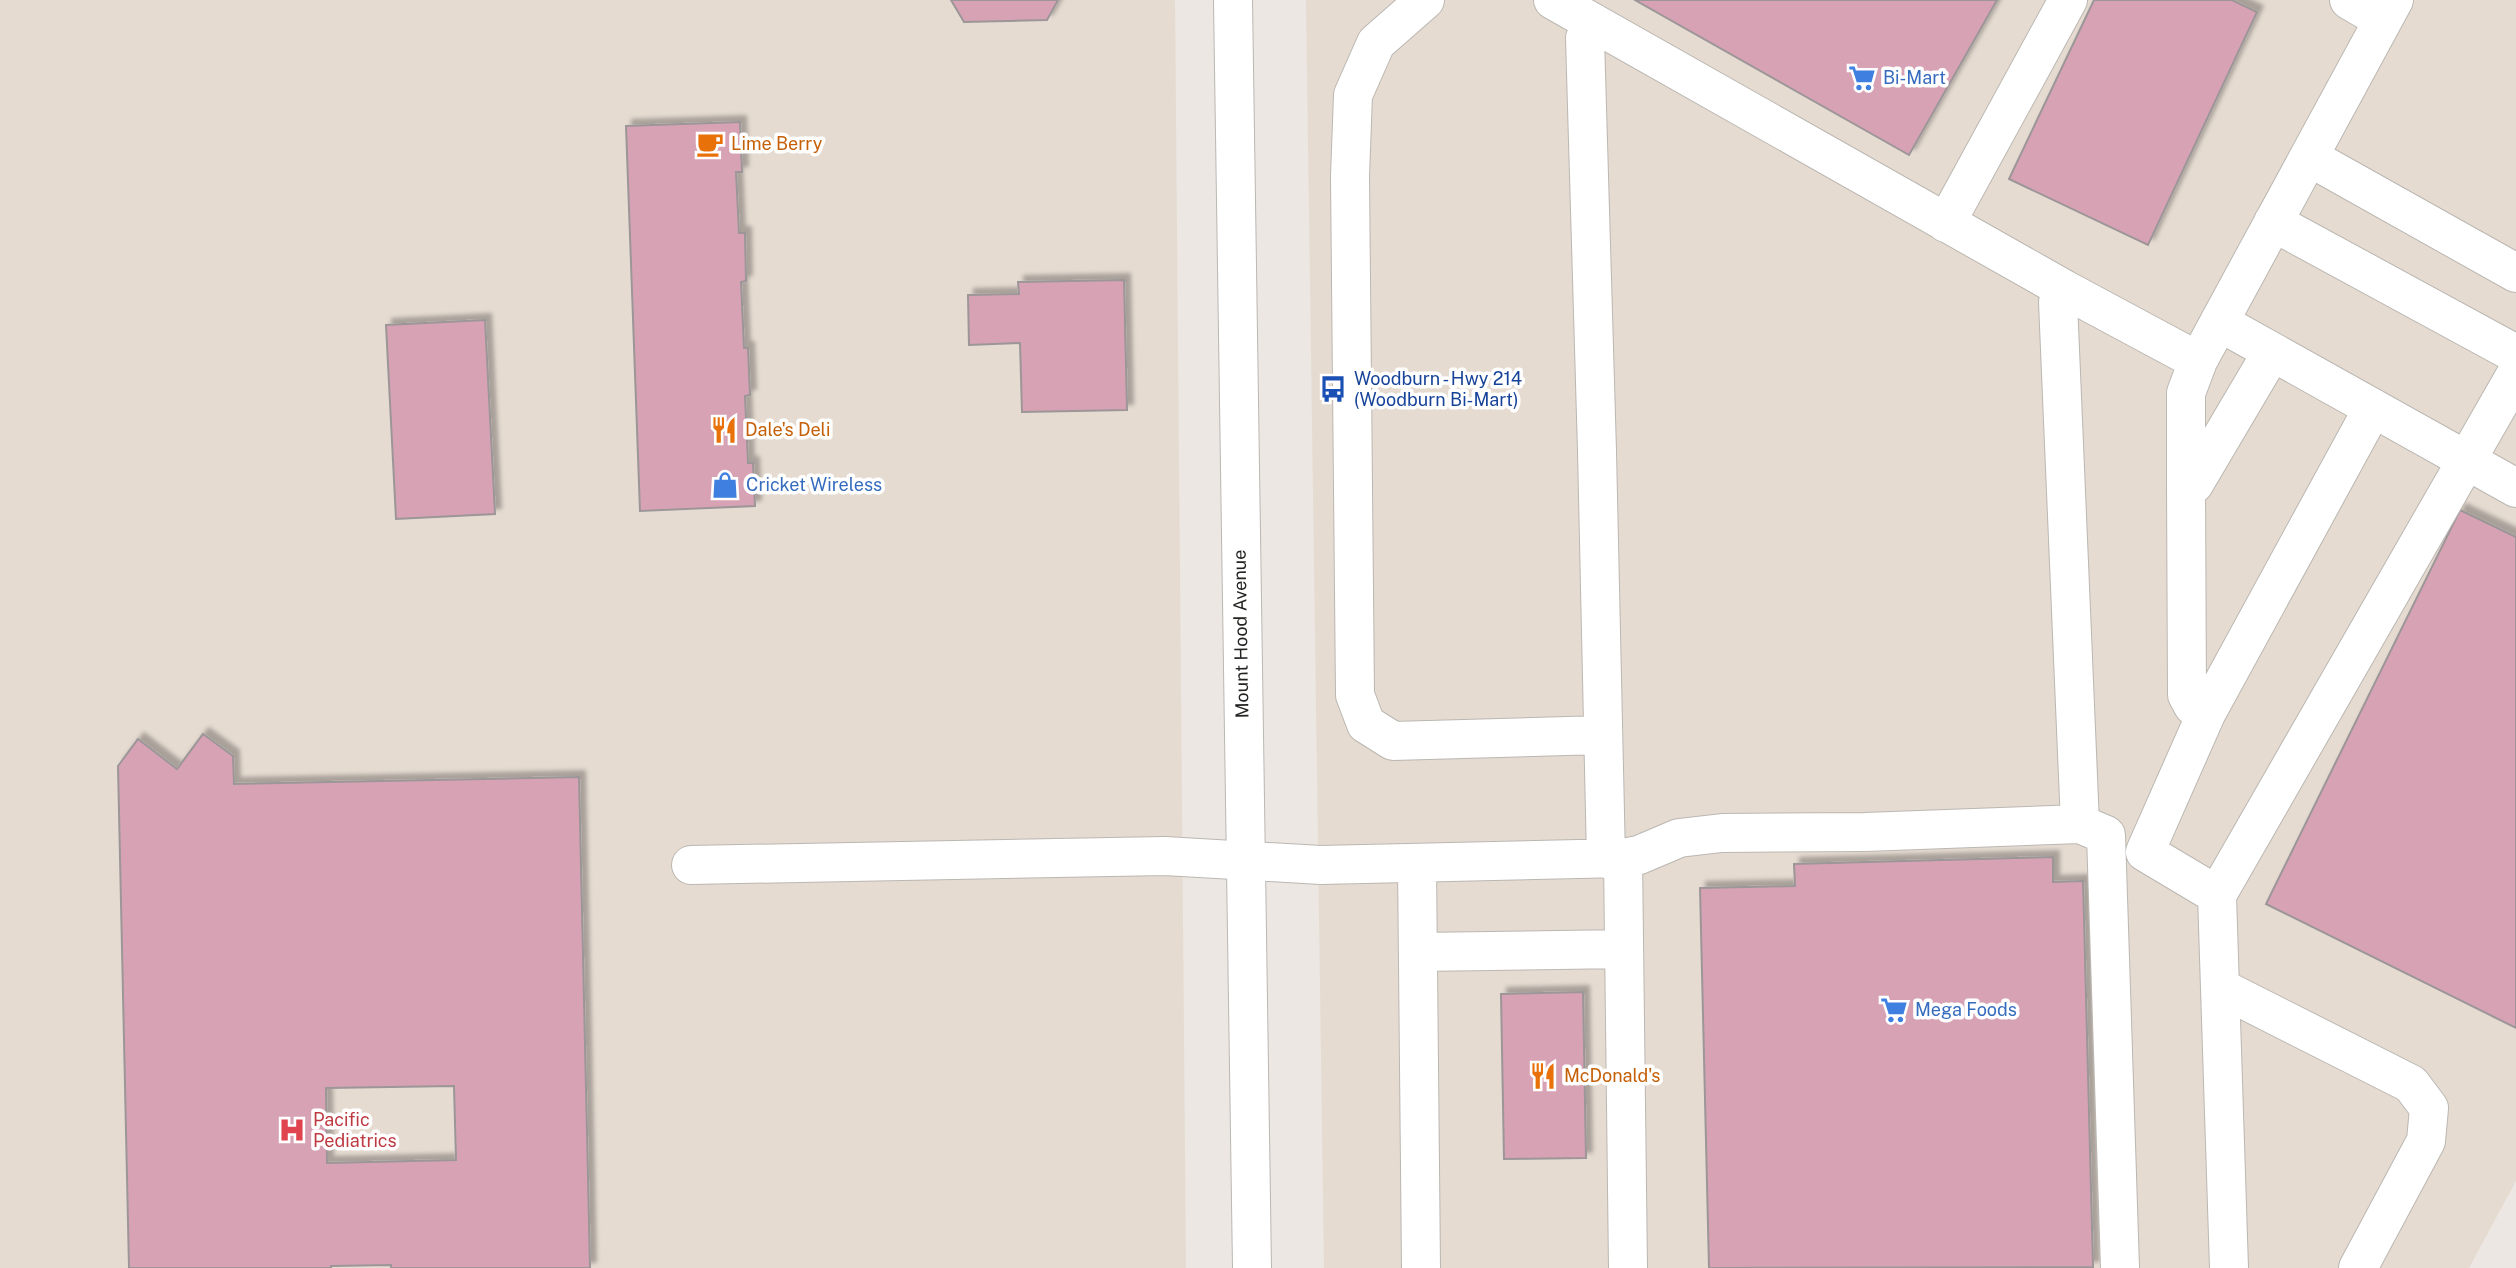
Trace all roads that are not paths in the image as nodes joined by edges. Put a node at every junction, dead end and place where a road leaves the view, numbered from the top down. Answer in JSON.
{"nodes":[{"id":1,"x":1233,"y":0,"type":"edge"},
{"id":2,"x":1425,"y":0,"type":"edge"},
{"id":3,"x":1553,"y":0,"type":"edge"},
{"id":4,"x":2068,"y":0,"type":"edge"},
{"id":5,"x":2349,"y":0,"type":"edge"},
{"id":6,"x":2389,"y":10,"type":"edge"},
{"id":7,"x":1592,"y":24,"type":"junction"},
{"id":8,"x":2309,"y":157,"type":"junction"},
{"id":9,"x":2273,"y":222,"type":"junction"},
{"id":10,"x":1946,"y":223,"type":"junction"},
{"id":11,"x":2516,"y":273,"type":"edge"},
{"id":12,"x":2064,"y":289,"type":"junction"},
{"id":13,"x":2219,"y":322,"type":"junction"},
{"id":14,"x":2272,"y":352,"type":"junction"},
{"id":15,"x":2516,"y":355,"type":"edge"},
{"id":16,"x":2198,"y":361,"type":"junction"},
{"id":17,"x":2516,"y":374,"type":"edge"},
{"id":18,"x":2372,"y":408,"type":"junction"},
{"id":19,"x":2466,"y":460,"type":"junction"},
{"id":20,"x":2186,"y":485,"type":"junction"},
{"id":21,"x":2516,"y":488,"type":"edge"},
{"id":22,"x":2206,"y":714,"type":"junction"},
{"id":23,"x":1602,"y":735,"type":"junction"},
{"id":24,"x":2093,"y":830,"type":"junction"},
{"id":25,"x":2145,"y":852,"type":"junction"},
{"id":26,"x":1614,"y":859,"type":"junction"},
{"id":27,"x":1245,"y":861,"type":"junction"},
{"id":28,"x":1417,"y":863,"type":"junction"},
{"id":29,"x":691,"y":866,"type":"dead end"},
{"id":30,"x":2217,"y":895,"type":"junction"},
{"id":31,"x":1624,"y":949,"type":"junction"},
{"id":32,"x":1418,"y":952,"type":"junction"},
{"id":33,"x":2221,"y":988,"type":"junction"},
{"id":34,"x":1252,"y":1268,"type":"edge"},
{"id":35,"x":1421,"y":1268,"type":"edge"},
{"id":36,"x":1628,"y":1268,"type":"edge"},
{"id":37,"x":2120,"y":1268,"type":"edge"},
{"id":38,"x":2229,"y":1268,"type":"edge"},
{"id":39,"x":2358,"y":1268,"type":"edge"}],
"edges":[{"from":1,"to":27,"type":"main road","name":"Mount Hood Avenue"},
{"from":2,"to":23,"type":"main road"},
{"from":3,"to":7,"type":"main road"},
{"from":4,"to":10,"type":"main road"},
{"from":5,"to":6,"type":"main road"},
{"from":6,"to":8,"type":"main road"},
{"from":7,"to":10,"type":"main road"},
{"from":7,"to":23,"type":"main road"},
{"from":8,"to":9,"type":"main road"},
{"from":8,"to":11,"type":"main road"},
{"from":9,"to":13,"type":"main road"},
{"from":9,"to":15,"type":"main road"},
{"from":10,"to":12,"type":"main road"},
{"from":12,"to":16,"type":"main road"},
{"from":12,"to":24,"type":"main road"},
{"from":13,"to":14,"type":"main road"},
{"from":13,"to":16,"type":"main road"},
{"from":14,"to":18,"type":"main road"},
{"from":14,"to":20,"type":"main road"},
{"from":16,"to":20,"type":"main road"},
{"from":17,"to":19,"type":"main road"},
{"from":18,"to":19,"type":"main road"},
{"from":18,"to":22,"type":"main road"},
{"from":19,"to":21,"type":"main road"},
{"from":19,"to":30,"type":"main road"},
{"from":20,"to":22,"type":"main road"},
{"from":22,"to":25,"type":"main road"},
{"from":23,"to":26,"type":"main road"},
{"from":24,"to":25,"type":"main road"},
{"from":24,"to":26,"type":"main road"},
{"from":24,"to":37,"type":"main road"},
{"from":25,"to":30,"type":"main road"},
{"from":26,"to":28,"type":"main road"},
{"from":26,"to":31,"type":"main road"},
{"from":27,"to":28,"type":"main road"},
{"from":27,"to":29,"type":"main road"},
{"from":27,"to":34,"type":"main road","name":"Mount Hood Avenue"},
{"from":28,"to":32,"type":"main road"},
{"from":30,"to":33,"type":"main road"},
{"from":31,"to":32,"type":"main road"},
{"from":31,"to":36,"type":"main road"},
{"from":32,"to":35,"type":"main road"},
{"from":33,"to":38,"type":"main road"},
{"from":33,"to":39,"type":"main road"}]}
